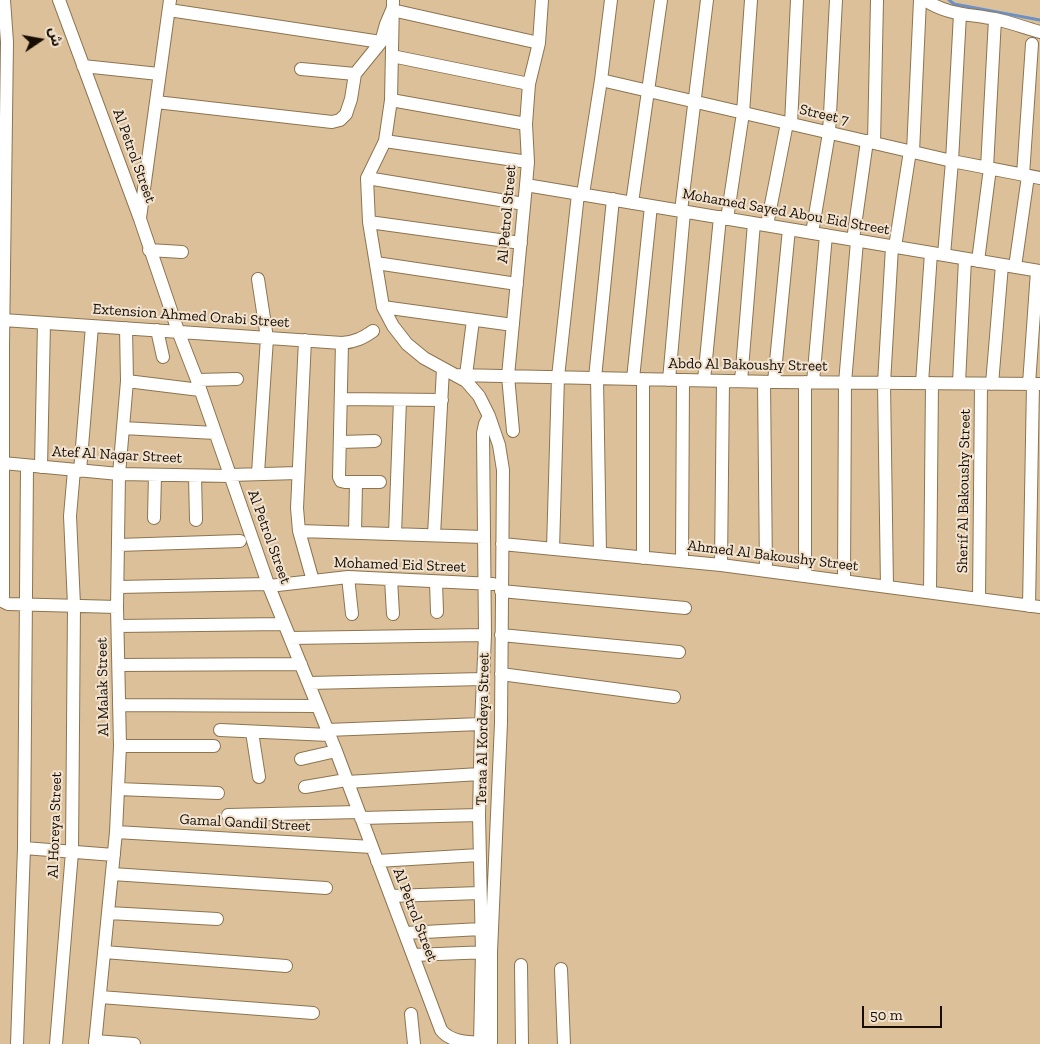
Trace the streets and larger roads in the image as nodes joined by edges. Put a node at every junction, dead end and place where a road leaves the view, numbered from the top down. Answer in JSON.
{"nodes":[{"id":1,"x":59,"y":0,"type":"edge"},
{"id":2,"x":542,"y":0,"type":"edge"},
{"id":3,"x":610,"y":0,"type":"edge"},
{"id":4,"x":662,"y":0,"type":"edge"},
{"id":5,"x":706,"y":0,"type":"edge"},
{"id":6,"x":751,"y":0,"type":"edge"},
{"id":7,"x":797,"y":0,"type":"edge"},
{"id":8,"x":836,"y":0,"type":"edge"},
{"id":9,"x":877,"y":0,"type":"edge"},
{"id":10,"x":920,"y":0,"type":"edge"},
{"id":11,"x":925,"y":0,"type":"edge"},
{"id":12,"x":3,"y":2,"type":"edge"},
{"id":13,"x":170,"y":5,"type":"edge"},
{"id":14,"x":392,"y":5,"type":"edge"},
{"id":15,"x":960,"y":14,"type":"junction"},
{"id":16,"x":995,"y":19,"type":"junction"},
{"id":17,"x":1040,"y":32,"type":"edge"},
{"id":18,"x":3,"y":42,"type":"edge"},
{"id":19,"x":381,"y":42,"type":"junction"},
{"id":20,"x":539,"y":43,"type":"junction"},
{"id":21,"x":1032,"y":44,"type":"dead end"},
{"id":22,"x":392,"y":56,"type":"junction"},
{"id":23,"x":83,"y":66,"type":"junction"},
{"id":24,"x":301,"y":69,"type":"dead end"},
{"id":25,"x":159,"y":74,"type":"junction"},
{"id":26,"x":355,"y":74,"type":"junction"},
{"id":27,"x":601,"y":80,"type":"junction"},
{"id":28,"x":529,"y":84,"type":"junction"},
{"id":29,"x":648,"y":91,"type":"junction"},
{"id":30,"x":391,"y":100,"type":"junction"},
{"id":31,"x":156,"y":102,"type":"junction"},
{"id":32,"x":695,"y":102,"type":"junction"},
{"id":33,"x":743,"y":113,"type":"junction"},
{"id":34,"x":789,"y":123,"type":"junction"},
{"id":35,"x":526,"y":124,"type":"junction"},
{"id":36,"x":829,"y":132,"type":"junction"},
{"id":37,"x":385,"y":141,"type":"junction"},
{"id":38,"x":871,"y":142,"type":"junction"},
{"id":39,"x":912,"y":151,"type":"junction"},
{"id":40,"x":952,"y":160,"type":"junction"},
{"id":41,"x":528,"y":162,"type":"junction"},
{"id":42,"x":988,"y":168,"type":"junction"},
{"id":43,"x":1030,"y":176,"type":"edge"},
{"id":44,"x":367,"y":178,"type":"junction"},
{"id":45,"x":526,"y":185,"type":"junction"},
{"id":46,"x":581,"y":194,"type":"junction"},
{"id":47,"x":613,"y":200,"type":"junction"},
{"id":48,"x":632,"y":203,"type":"junction"},
{"id":49,"x":524,"y":204,"type":"junction"},
{"id":50,"x":651,"y":206,"type":"junction"},
{"id":51,"x":683,"y":211,"type":"junction"},
{"id":52,"x":724,"y":218,"type":"junction"},
{"id":53,"x":140,"y":220,"type":"junction"},
{"id":54,"x":369,"y":222,"type":"junction"},
{"id":55,"x":754,"y":223,"type":"junction"},
{"id":56,"x":767,"y":226,"type":"junction"},
{"id":57,"x":789,"y":229,"type":"junction"},
{"id":58,"x":812,"y":233,"type":"junction"},
{"id":59,"x":826,"y":235,"type":"junction"},
{"id":60,"x":855,"y":240,"type":"junction"},
{"id":61,"x":521,"y":243,"type":"junction"},
{"id":62,"x":894,"y":247,"type":"junction"},
{"id":63,"x":149,"y":250,"type":"junction"},
{"id":64,"x":182,"y":252,"type":"dead end"},
{"id":65,"x":937,"y":254,"type":"junction"},
{"id":66,"x":965,"y":259,"type":"junction"},
{"id":67,"x":978,"y":261,"type":"junction"},
{"id":68,"x":376,"y":263,"type":"junction"},
{"id":69,"x":1008,"y":266,"type":"junction"},
{"id":70,"x":1038,"y":271,"type":"edge"},
{"id":71,"x":258,"y":279,"type":"dead end"},
{"id":72,"x":517,"y":284,"type":"junction"},
{"id":73,"x":383,"y":307,"type":"junction"},
{"id":74,"x":3,"y":320,"type":"junction"},
{"id":75,"x":473,"y":320,"type":"junction"},
{"id":76,"x":44,"y":323,"type":"junction"},
{"id":77,"x":513,"y":325,"type":"junction"},
{"id":78,"x":92,"y":326,"type":"junction"},
{"id":79,"x":126,"y":328,"type":"junction"},
{"id":80,"x":156,"y":330,"type":"junction"},
{"id":81,"x":178,"y":331,"type":"junction"},
{"id":82,"x":373,"y":331,"type":"dead end"},
{"id":83,"x":266,"y":338,"type":"junction"},
{"id":84,"x":305,"y":340,"type":"junction"},
{"id":85,"x":342,"y":343,"type":"junction"},
{"id":86,"x":1,"y":346,"type":"edge"},
{"id":87,"x":163,"y":357,"type":"dead end"},
{"id":88,"x":443,"y":369,"type":"junction"},
{"id":89,"x":461,"y":375,"type":"junction"},
{"id":90,"x":508,"y":376,"type":"junction"},
{"id":91,"x":558,"y":377,"type":"junction"},
{"id":92,"x":596,"y":378,"type":"junction"},
{"id":93,"x":237,"y":379,"type":"dead end"},
{"id":94,"x":638,"y":379,"type":"junction"},
{"id":95,"x":669,"y":380,"type":"junction"},
{"id":96,"x":682,"y":380,"type":"junction"},
{"id":97,"x":704,"y":380,"type":"junction"},
{"id":98,"x":128,"y":381,"type":"junction"},
{"id":99,"x":723,"y":381,"type":"junction"},
{"id":100,"x":740,"y":381,"type":"junction"},
{"id":101,"x":769,"y":382,"type":"junction"},
{"id":102,"x":809,"y":382,"type":"junction"},
{"id":103,"x":845,"y":383,"type":"junction"},
{"id":104,"x":884,"y":383,"type":"junction"},
{"id":105,"x":927,"y":383,"type":"junction"},
{"id":106,"x":959,"y":383,"type":"junction"},
{"id":107,"x":986,"y":384,"type":"junction"},
{"id":108,"x":1034,"y":384,"type":"edge"},
{"id":109,"x":198,"y":385,"type":"junction"},
{"id":110,"x":341,"y":399,"type":"junction"},
{"id":111,"x":400,"y":400,"type":"junction"},
{"id":112,"x":442,"y":400,"type":"junction"},
{"id":113,"x":489,"y":416,"type":"junction"},
{"id":114,"x":123,"y":428,"type":"junction"},
{"id":115,"x":513,"y":431,"type":"dead end"},
{"id":116,"x":215,"y":433,"type":"junction"},
{"id":117,"x":375,"y":441,"type":"dead end"},
{"id":118,"x":340,"y":442,"type":"junction"},
{"id":119,"x":3,"y":464,"type":"junction"},
{"id":120,"x":27,"y":466,"type":"junction"},
{"id":121,"x":41,"y":467,"type":"junction"},
{"id":122,"x":77,"y":471,"type":"junction"},
{"id":123,"x":258,"y":473,"type":"junction"},
{"id":124,"x":298,"y":473,"type":"junction"},
{"id":125,"x":119,"y":474,"type":"junction"},
{"id":126,"x":155,"y":475,"type":"junction"},
{"id":127,"x":195,"y":476,"type":"junction"},
{"id":128,"x":230,"y":476,"type":"junction"},
{"id":129,"x":1,"y":480,"type":"edge"},
{"id":130,"x":356,"y":482,"type":"junction"},
{"id":131,"x":380,"y":482,"type":"dead end"},
{"id":132,"x":1,"y":514,"type":"edge"},
{"id":133,"x":154,"y":518,"type":"dead end"},
{"id":134,"x":196,"y":520,"type":"dead end"},
{"id":135,"x":299,"y":531,"type":"junction"},
{"id":136,"x":355,"y":532,"type":"junction"},
{"id":137,"x":395,"y":534,"type":"junction"},
{"id":138,"x":434,"y":535,"type":"junction"},
{"id":139,"x":484,"y":537,"type":"junction"},
{"id":140,"x":240,"y":542,"type":"dead end"},
{"id":141,"x":502,"y":544,"type":"junction"},
{"id":142,"x":118,"y":545,"type":"junction"},
{"id":143,"x":553,"y":549,"type":"junction"},
{"id":144,"x":1,"y":550,"type":"edge"},
{"id":145,"x":600,"y":553,"type":"junction"},
{"id":146,"x":643,"y":558,"type":"junction"},
{"id":147,"x":682,"y":561,"type":"junction"},
{"id":148,"x":721,"y":565,"type":"junction"},
{"id":149,"x":766,"y":571,"type":"junction"},
{"id":150,"x":805,"y":576,"type":"junction"},
{"id":151,"x":348,"y":577,"type":"junction"},
{"id":152,"x":391,"y":580,"type":"junction"},
{"id":153,"x":313,"y":581,"type":"junction"},
{"id":154,"x":844,"y":581,"type":"junction"},
{"id":155,"x":436,"y":582,"type":"junction"},
{"id":156,"x":485,"y":584,"type":"junction"},
{"id":157,"x":268,"y":585,"type":"junction"},
{"id":158,"x":118,"y":587,"type":"junction"},
{"id":159,"x":888,"y":587,"type":"junction"},
{"id":160,"x":501,"y":588,"type":"junction"},
{"id":161,"x":930,"y":592,"type":"junction"},
{"id":162,"x":1,"y":595,"type":"edge"},
{"id":163,"x":979,"y":599,"type":"junction"},
{"id":164,"x":26,"y":605,"type":"junction"},
{"id":165,"x":74,"y":606,"type":"junction"},
{"id":166,"x":1034,"y":606,"type":"edge"},
{"id":167,"x":117,"y":607,"type":"junction"},
{"id":168,"x":685,"y":608,"type":"dead end"},
{"id":169,"x":437,"y":612,"type":"dead end"},
{"id":170,"x":352,"y":614,"type":"dead end"},
{"id":171,"x":393,"y":614,"type":"dead end"},
{"id":172,"x":284,"y":624,"type":"junction"},
{"id":173,"x":118,"y":626,"type":"junction"},
{"id":174,"x":485,"y":635,"type":"junction"},
{"id":175,"x":501,"y":635,"type":"junction"},
{"id":176,"x":290,"y":638,"type":"junction"},
{"id":177,"x":679,"y":652,"type":"dead end"},
{"id":178,"x":300,"y":664,"type":"junction"},
{"id":179,"x":119,"y":665,"type":"junction"},
{"id":180,"x":501,"y":674,"type":"junction"},
{"id":181,"x":483,"y":679,"type":"junction"},
{"id":182,"x":308,"y":684,"type":"junction"},
{"id":183,"x":674,"y":697,"type":"dead end"},
{"id":184,"x":120,"y":705,"type":"junction"},
{"id":185,"x":317,"y":706,"type":"junction"},
{"id":186,"x":481,"y":724,"type":"junction"},
{"id":187,"x":220,"y":730,"type":"dead end"},
{"id":188,"x":252,"y":732,"type":"junction"},
{"id":189,"x":328,"y":733,"type":"junction"},
{"id":190,"x":120,"y":746,"type":"junction"},
{"id":191,"x":214,"y":746,"type":"dead end"},
{"id":192,"x":336,"y":751,"type":"junction"},
{"id":193,"x":300,"y":759,"type":"dead end"},
{"id":194,"x":480,"y":774,"type":"junction"},
{"id":195,"x":259,"y":777,"type":"dead end"},
{"id":196,"x":347,"y":781,"type":"junction"},
{"id":197,"x":306,"y":787,"type":"dead end"},
{"id":198,"x":118,"y":789,"type":"junction"},
{"id":199,"x":218,"y":792,"type":"dead end"},
{"id":200,"x":228,"y":815,"type":"dead end"},
{"id":201,"x":360,"y":815,"type":"junction"},
{"id":202,"x":479,"y":815,"type":"junction"},
{"id":203,"x":116,"y":832,"type":"junction"},
{"id":204,"x":372,"y":847,"type":"junction"},
{"id":205,"x":24,"y":848,"type":"junction"},
{"id":206,"x":72,"y":852,"type":"junction"},
{"id":207,"x":114,"y":855,"type":"junction"},
{"id":208,"x":479,"y":855,"type":"junction"},
{"id":209,"x":377,"y":861,"type":"junction"},
{"id":210,"x":112,"y":874,"type":"junction"},
{"id":211,"x":326,"y":888,"type":"dead end"},
{"id":212,"x":480,"y":893,"type":"junction"},
{"id":213,"x":391,"y":896,"type":"junction"},
{"id":214,"x":108,"y":913,"type":"junction"},
{"id":215,"x":217,"y":919,"type":"dead end"},
{"id":216,"x":481,"y":928,"type":"junction"},
{"id":217,"x":404,"y":933,"type":"junction"},
{"id":218,"x":104,"y":952,"type":"junction"},
{"id":219,"x":486,"y":952,"type":"junction"},
{"id":220,"x":413,"y":955,"type":"junction"},
{"id":221,"x":521,"y":965,"type":"dead end"},
{"id":222,"x":286,"y":966,"type":"dead end"},
{"id":223,"x":561,"y":968,"type":"dead end"},
{"id":224,"x":100,"y":997,"type":"junction"},
{"id":225,"x":313,"y":1013,"type":"dead end"},
{"id":226,"x":411,"y":1014,"type":"dead end"},
{"id":227,"x":95,"y":1043,"type":"edge"},
{"id":228,"x":454,"y":1043,"type":"edge"},
{"id":229,"x":486,"y":1043,"type":"edge"},
{"id":230,"x":17,"y":1044,"type":"edge"},
{"id":231,"x":56,"y":1044,"type":"edge"},
{"id":232,"x":134,"y":1044,"type":"edge"},
{"id":233,"x":414,"y":1044,"type":"edge"},
{"id":234,"x":522,"y":1044,"type":"edge"},
{"id":235,"x":564,"y":1044,"type":"edge"}],
"edges":[{"from":1,"to":23,"type":"street","name":"Al Petrol Street"},
{"from":2,"to":20,"type":"street","name":"Al Petrol Street"},
{"from":3,"to":27,"type":"street"},
{"from":4,"to":29,"type":"street"},
{"from":5,"to":32,"type":"street"},
{"from":6,"to":33,"type":"street"},
{"from":7,"to":34,"type":"street"},
{"from":8,"to":36,"type":"street"},
{"from":9,"to":38,"type":"street"},
{"from":10,"to":39,"type":"street"},
{"from":11,"to":15,"type":"street"},
{"from":12,"to":18,"type":"street"},
{"from":13,"to":19,"type":"street"},
{"from":13,"to":25,"type":"street"},
{"from":14,"to":19,"type":"street"},
{"from":14,"to":20,"type":"street"},
{"from":14,"to":22,"type":"street","name":"Teraa Al Kordeya Street"},
{"from":15,"to":16,"type":"street"},
{"from":15,"to":40,"type":"street"},
{"from":16,"to":17,"type":"street"},
{"from":16,"to":42,"type":"street"},
{"from":18,"to":74,"type":"street"},
{"from":19,"to":26,"type":"street"},
{"from":20,"to":28,"type":"street","name":"Al Petrol Street"},
{"from":21,"to":43,"type":"street","name":"Sherif Al Bakoushy Street"},
{"from":22,"to":28,"type":"street"},
{"from":22,"to":30,"type":"street","name":"Teraa Al Kordeya Street"},
{"from":23,"to":25,"type":"street"},
{"from":23,"to":53,"type":"street","name":"Al Petrol Street"},
{"from":24,"to":26,"type":"street"},
{"from":25,"to":31,"type":"street"},
{"from":26,"to":31,"type":"street"},
{"from":27,"to":29,"type":"street","name":"Street 7"},
{"from":27,"to":46,"type":"street"},
{"from":28,"to":35,"type":"street","name":"Al Petrol Street"},
{"from":29,"to":32,"type":"street","name":"Street 7"},
{"from":29,"to":48,"type":"street"},
{"from":30,"to":35,"type":"street"},
{"from":30,"to":37,"type":"street","name":"Teraa Al Kordeya Street"},
{"from":31,"to":53,"type":"street"},
{"from":32,"to":33,"type":"street","name":"Street 7"},
{"from":32,"to":51,"type":"street"},
{"from":33,"to":34,"type":"street","name":"Street 7"},
{"from":33,"to":52,"type":"street"},
{"from":34,"to":36,"type":"street","name":"Street 7"},
{"from":34,"to":56,"type":"street"},
{"from":35,"to":41,"type":"street","name":"Al Petrol Street"},
{"from":36,"to":38,"type":"street","name":"Street 7"},
{"from":36,"to":58,"type":"street"},
{"from":37,"to":41,"type":"street"},
{"from":37,"to":44,"type":"street","name":"Teraa Al Kordeya Street"},
{"from":38,"to":39,"type":"street","name":"Street 7"},
{"from":38,"to":60,"type":"street"},
{"from":39,"to":40,"type":"street","name":"Street 7"},
{"from":39,"to":62,"type":"street"},
{"from":40,"to":42,"type":"street","name":"Street 7"},
{"from":40,"to":65,"type":"street"},
{"from":41,"to":45,"type":"street","name":"Al Petrol Street"},
{"from":42,"to":43,"type":"street","name":"Street 7"},
{"from":42,"to":67,"type":"street"},
{"from":43,"to":69,"type":"street","name":"Sherif Al Bakoushy Street"},
{"from":44,"to":49,"type":"street"},
{"from":44,"to":54,"type":"street","name":"Teraa Al Kordeya Street"},
{"from":45,"to":46,"type":"street","name":"Mohamed Sayed Abou Eid Street"},
{"from":45,"to":49,"type":"street","name":"Al Petrol Street"},
{"from":46,"to":47,"type":"street","name":"Mohamed Sayed Abou Eid Street"},
{"from":46,"to":91,"type":"street"},
{"from":47,"to":48,"type":"street","name":"Mohamed Sayed Abou Eid Street"},
{"from":47,"to":92,"type":"street"},
{"from":48,"to":50,"type":"street","name":"Mohamed Sayed Abou Eid Street"},
{"from":49,"to":61,"type":"street","name":"Al Petrol Street"},
{"from":50,"to":51,"type":"street","name":"Mohamed Sayed Abou Eid Street"},
{"from":50,"to":94,"type":"street"},
{"from":51,"to":52,"type":"street","name":"Mohamed Sayed Abou Eid Street"},
{"from":51,"to":95,"type":"street"},
{"from":52,"to":55,"type":"street","name":"Mohamed Sayed Abou Eid Street"},
{"from":52,"to":97,"type":"street"},
{"from":53,"to":63,"type":"street","name":"Al Petrol Street"},
{"from":54,"to":61,"type":"street"},
{"from":54,"to":68,"type":"street","name":"Teraa Al Kordeya Street"},
{"from":55,"to":56,"type":"street","name":"Mohamed Sayed Abou Eid Street"},
{"from":55,"to":100,"type":"street"},
{"from":56,"to":57,"type":"street","name":"Mohamed Sayed Abou Eid Street"},
{"from":57,"to":58,"type":"street","name":"Mohamed Sayed Abou Eid Street"},
{"from":57,"to":101,"type":"street"},
{"from":58,"to":59,"type":"street","name":"Mohamed Sayed Abou Eid Street"},
{"from":59,"to":60,"type":"street","name":"Mohamed Sayed Abou Eid Street"},
{"from":59,"to":102,"type":"street"},
{"from":60,"to":62,"type":"street","name":"Mohamed Sayed Abou Eid Street"},
{"from":60,"to":103,"type":"street"},
{"from":61,"to":72,"type":"street","name":"Al Petrol Street"},
{"from":62,"to":65,"type":"street","name":"Mohamed Sayed Abou Eid Street"},
{"from":62,"to":104,"type":"street"},
{"from":63,"to":64,"type":"street"},
{"from":63,"to":81,"type":"street","name":"Al Petrol Street"},
{"from":65,"to":66,"type":"street","name":"Mohamed Sayed Abou Eid Street"},
{"from":65,"to":105,"type":"street"},
{"from":66,"to":67,"type":"street","name":"Mohamed Sayed Abou Eid Street"},
{"from":66,"to":106,"type":"street"},
{"from":67,"to":69,"type":"street","name":"Mohamed Sayed Abou Eid Street"},
{"from":68,"to":72,"type":"street"},
{"from":68,"to":73,"type":"street","name":"Teraa Al Kordeya Street"},
{"from":69,"to":70,"type":"street","name":"Mohamed Sayed Abou Eid Street"},
{"from":69,"to":107,"type":"street","name":"Sherif Al Bakoushy Street"},
{"from":70,"to":108,"type":"street"},
{"from":71,"to":83,"type":"street"},
{"from":72,"to":77,"type":"street","name":"Al Petrol Street"},
{"from":73,"to":75,"type":"street"},
{"from":73,"to":88,"type":"street","name":"Teraa Al Kordeya Street"},
{"from":74,"to":76,"type":"street","name":"Extension Ahmed Orabi Street"},
{"from":74,"to":86,"type":"street"},
{"from":75,"to":77,"type":"street"},
{"from":75,"to":89,"type":"street"},
{"from":76,"to":78,"type":"street","name":"Extension Ahmed Orabi Street"},
{"from":76,"to":121,"type":"street"},
{"from":77,"to":90,"type":"street","name":"Al Petrol Street"},
{"from":78,"to":79,"type":"street","name":"Extension Ahmed Orabi Street"},
{"from":78,"to":122,"type":"street","name":"Al Horeya Street"},
{"from":79,"to":80,"type":"street","name":"Extension Ahmed Orabi Street"},
{"from":79,"to":98,"type":"street","name":"Al Malak Street"},
{"from":80,"to":81,"type":"street","name":"Extension Ahmed Orabi Street"},
{"from":80,"to":87,"type":"street"},
{"from":81,"to":83,"type":"street","name":"Extension Ahmed Orabi Street"},
{"from":81,"to":109,"type":"street","name":"Al Petrol Street"},
{"from":82,"to":85,"type":"street","name":"Extension Ahmed Orabi Street"},
{"from":83,"to":84,"type":"street","name":"Extension Ahmed Orabi Street"},
{"from":83,"to":123,"type":"street"},
{"from":84,"to":85,"type":"street","name":"Extension Ahmed Orabi Street"},
{"from":84,"to":124,"type":"street"},
{"from":85,"to":110,"type":"street"},
{"from":86,"to":119,"type":"street"},
{"from":88,"to":89,"type":"street","name":"Teraa Al Kordeya Street"},
{"from":88,"to":112,"type":"street"},
{"from":89,"to":90,"type":"street","name":"Abdo Al Bakoushy Street"},
{"from":89,"to":113,"type":"street","name":"Teraa Al Kordeya Street"},
{"from":90,"to":91,"type":"street","name":"Abdo Al Bakoushy Street"},
{"from":90,"to":115,"type":"street","name":"Al Petrol Street"},
{"from":91,"to":92,"type":"street","name":"Abdo Al Bakoushy Street"},
{"from":91,"to":143,"type":"street"},
{"from":92,"to":94,"type":"street","name":"Abdo Al Bakoushy Street"},
{"from":92,"to":145,"type":"street"},
{"from":93,"to":109,"type":"street"},
{"from":94,"to":95,"type":"street","name":"Abdo Al Bakoushy Street"},
{"from":94,"to":146,"type":"street"},
{"from":95,"to":96,"type":"street","name":"Abdo Al Bakoushy Street"},
{"from":96,"to":97,"type":"street","name":"Abdo Al Bakoushy Street"},
{"from":96,"to":147,"type":"street"},
{"from":97,"to":99,"type":"street","name":"Abdo Al Bakoushy Street"},
{"from":98,"to":109,"type":"street"},
{"from":98,"to":114,"type":"street","name":"Al Malak Street"},
{"from":99,"to":100,"type":"street","name":"Abdo Al Bakoushy Street"},
{"from":99,"to":148,"type":"street"},
{"from":100,"to":101,"type":"street","name":"Abdo Al Bakoushy Street"},
{"from":101,"to":102,"type":"street","name":"Abdo Al Bakoushy Street"},
{"from":101,"to":149,"type":"street"},
{"from":102,"to":103,"type":"street","name":"Abdo Al Bakoushy Street"},
{"from":102,"to":150,"type":"street"},
{"from":103,"to":104,"type":"street","name":"Abdo Al Bakoushy Street"},
{"from":103,"to":154,"type":"street"},
{"from":104,"to":105,"type":"street","name":"Abdo Al Bakoushy Street"},
{"from":104,"to":159,"type":"street"},
{"from":105,"to":106,"type":"street","name":"Abdo Al Bakoushy Street"},
{"from":105,"to":161,"type":"street"},
{"from":106,"to":107,"type":"street","name":"Abdo Al Bakoushy Street"},
{"from":107,"to":108,"type":"street","name":"Abdo Al Bakoushy Street"},
{"from":107,"to":163,"type":"street","name":"Sherif Al Bakoushy Street"},
{"from":108,"to":166,"type":"street"},
{"from":109,"to":116,"type":"street","name":"Al Petrol Street"},
{"from":110,"to":111,"type":"street"},
{"from":110,"to":118,"type":"street"},
{"from":111,"to":112,"type":"street"},
{"from":111,"to":137,"type":"street"},
{"from":112,"to":138,"type":"street"},
{"from":113,"to":139,"type":"street","name":"Teraa Al Kordeya Street"},
{"from":113,"to":141,"type":"street","name":"Teraa Al Kordeya Street"},
{"from":114,"to":116,"type":"street"},
{"from":114,"to":125,"type":"street","name":"Al Malak Street"},
{"from":116,"to":128,"type":"street","name":"Al Petrol Street"},
{"from":117,"to":118,"type":"street"},
{"from":118,"to":130,"type":"street"},
{"from":119,"to":120,"type":"street","name":"Atef Al Nagar Street"},
{"from":119,"to":129,"type":"street"},
{"from":120,"to":121,"type":"street","name":"Atef Al Nagar Street"},
{"from":120,"to":164,"type":"street"},
{"from":121,"to":122,"type":"street","name":"Atef Al Nagar Street"},
{"from":122,"to":125,"type":"street","name":"Atef Al Nagar Street"},
{"from":122,"to":165,"type":"street","name":"Al Horeya Street"},
{"from":123,"to":124,"type":"street","name":"Atef Al Nagar Street"},
{"from":123,"to":128,"type":"street","name":"Atef Al Nagar Street"},
{"from":124,"to":135,"type":"street"},
{"from":125,"to":126,"type":"street","name":"Atef Al Nagar Street"},
{"from":125,"to":142,"type":"street","name":"Al Malak Street"},
{"from":126,"to":127,"type":"street","name":"Atef Al Nagar Street"},
{"from":126,"to":133,"type":"street"},
{"from":127,"to":128,"type":"street","name":"Atef Al Nagar Street"},
{"from":127,"to":134,"type":"street"},
{"from":128,"to":157,"type":"street","name":"Al Petrol Street"},
{"from":129,"to":132,"type":"street"},
{"from":130,"to":131,"type":"street"},
{"from":130,"to":136,"type":"street"},
{"from":132,"to":144,"type":"street"},
{"from":135,"to":136,"type":"street"},
{"from":135,"to":153,"type":"street"},
{"from":136,"to":137,"type":"street"},
{"from":137,"to":138,"type":"street"},
{"from":138,"to":139,"type":"street"},
{"from":139,"to":156,"type":"street","name":"Teraa Al Kordeya Street"},
{"from":140,"to":142,"type":"street"},
{"from":141,"to":143,"type":"street","name":"Ahmed Al Bakoushy Street"},
{"from":141,"to":160,"type":"street","name":"Teraa Al Kordeya Street"},
{"from":142,"to":158,"type":"street","name":"Al Malak Street"},
{"from":143,"to":145,"type":"street","name":"Ahmed Al Bakoushy Street"},
{"from":144,"to":162,"type":"street"},
{"from":145,"to":146,"type":"street","name":"Ahmed Al Bakoushy Street"},
{"from":146,"to":147,"type":"street","name":"Ahmed Al Bakoushy Street"},
{"from":147,"to":148,"type":"street","name":"Ahmed Al Bakoushy Street"},
{"from":148,"to":149,"type":"street","name":"Ahmed Al Bakoushy Street"},
{"from":149,"to":150,"type":"street","name":"Ahmed Al Bakoushy Street"},
{"from":150,"to":154,"type":"street","name":"Ahmed Al Bakoushy Street"},
{"from":151,"to":152,"type":"street","name":"Mohamed Eid Street"},
{"from":151,"to":153,"type":"street","name":"Mohamed Eid Street"},
{"from":151,"to":170,"type":"street"},
{"from":152,"to":155,"type":"street","name":"Mohamed Eid Street"},
{"from":152,"to":171,"type":"street"},
{"from":153,"to":157,"type":"street","name":"Mohamed Eid Street"},
{"from":154,"to":159,"type":"street","name":"Ahmed Al Bakoushy Street"},
{"from":155,"to":156,"type":"street","name":"Mohamed Eid Street"},
{"from":155,"to":169,"type":"street"},
{"from":156,"to":160,"type":"street","name":"Mohamed Eid Street"},
{"from":156,"to":174,"type":"street","name":"Teraa Al Kordeya Street"},
{"from":157,"to":158,"type":"street","name":"Mohamed Eid Street"},
{"from":157,"to":172,"type":"street","name":"Al Petrol Street"},
{"from":158,"to":167,"type":"street","name":"Al Malak Street"},
{"from":159,"to":161,"type":"street","name":"Ahmed Al Bakoushy Street"},
{"from":160,"to":168,"type":"street","name":"Mohamed Eid Street"},
{"from":160,"to":175,"type":"street","name":"Teraa Al Kordeya Street"},
{"from":161,"to":163,"type":"street","name":"Ahmed Al Bakoushy Street"},
{"from":162,"to":164,"type":"street"},
{"from":163,"to":166,"type":"street","name":"Ahmed Al Bakoushy Street"},
{"from":164,"to":165,"type":"street"},
{"from":164,"to":205,"type":"street"},
{"from":165,"to":167,"type":"street"},
{"from":165,"to":206,"type":"street","name":"Al Horeya Street"},
{"from":167,"to":173,"type":"street","name":"Al Malak Street"},
{"from":172,"to":173,"type":"street"},
{"from":172,"to":176,"type":"street","name":"Al Petrol Street"},
{"from":173,"to":179,"type":"street","name":"Al Malak Street"},
{"from":174,"to":176,"type":"street"},
{"from":174,"to":181,"type":"street","name":"Teraa Al Kordeya Street"},
{"from":175,"to":177,"type":"street"},
{"from":175,"to":180,"type":"street","name":"Teraa Al Kordeya Street"},
{"from":176,"to":178,"type":"street","name":"Al Petrol Street"},
{"from":178,"to":179,"type":"street"},
{"from":178,"to":182,"type":"street","name":"Al Petrol Street"},
{"from":179,"to":184,"type":"street","name":"Al Malak Street"},
{"from":180,"to":183,"type":"street"},
{"from":180,"to":219,"type":"street","name":"Teraa Al Kordeya Street"},
{"from":181,"to":182,"type":"street"},
{"from":181,"to":186,"type":"street","name":"Teraa Al Kordeya Street"},
{"from":182,"to":185,"type":"street","name":"Al Petrol Street"},
{"from":184,"to":185,"type":"street"},
{"from":184,"to":190,"type":"street","name":"Al Malak Street"},
{"from":185,"to":189,"type":"street","name":"Al Petrol Street"},
{"from":186,"to":189,"type":"street"},
{"from":186,"to":194,"type":"street","name":"Teraa Al Kordeya Street"},
{"from":187,"to":188,"type":"street"},
{"from":188,"to":189,"type":"street"},
{"from":188,"to":195,"type":"street"},
{"from":189,"to":192,"type":"street","name":"Al Petrol Street"},
{"from":190,"to":191,"type":"street"},
{"from":190,"to":198,"type":"street","name":"Al Malak Street"},
{"from":192,"to":193,"type":"street"},
{"from":192,"to":196,"type":"street","name":"Al Petrol Street"},
{"from":194,"to":196,"type":"street"},
{"from":194,"to":202,"type":"street","name":"Teraa Al Kordeya Street"},
{"from":196,"to":197,"type":"street"},
{"from":196,"to":201,"type":"street","name":"Al Petrol Street"},
{"from":198,"to":199,"type":"street"},
{"from":198,"to":203,"type":"street","name":"Al Malak Street"},
{"from":200,"to":201,"type":"street"},
{"from":201,"to":202,"type":"street"},
{"from":201,"to":204,"type":"street","name":"Al Petrol Street"},
{"from":202,"to":208,"type":"street","name":"Teraa Al Kordeya Street"},
{"from":203,"to":204,"type":"street","name":"Gamal Qandil Street"},
{"from":203,"to":207,"type":"street","name":"Al Malak Street"},
{"from":204,"to":209,"type":"street","name":"Al Petrol Street"},
{"from":205,"to":206,"type":"street"},
{"from":205,"to":230,"type":"street"},
{"from":206,"to":207,"type":"street"},
{"from":206,"to":231,"type":"street","name":"Al Horeya Street"},
{"from":207,"to":210,"type":"street","name":"Al Malak Street"},
{"from":208,"to":209,"type":"street"},
{"from":208,"to":212,"type":"street","name":"Teraa Al Kordeya Street"},
{"from":209,"to":213,"type":"street","name":"Al Petrol Street"},
{"from":210,"to":211,"type":"street"},
{"from":210,"to":214,"type":"street","name":"Al Malak Street"},
{"from":212,"to":213,"type":"street"},
{"from":212,"to":216,"type":"street","name":"Teraa Al Kordeya Street"},
{"from":213,"to":217,"type":"street","name":"Al Petrol Street"},
{"from":214,"to":215,"type":"street"},
{"from":214,"to":218,"type":"street","name":"Al Malak Street"},
{"from":216,"to":217,"type":"street"},
{"from":216,"to":219,"type":"street","name":"Teraa Al Kordeya Street"},
{"from":217,"to":220,"type":"street","name":"Al Petrol Street"},
{"from":218,"to":222,"type":"street"},
{"from":218,"to":224,"type":"street","name":"Al Malak Street"},
{"from":219,"to":220,"type":"street"},
{"from":219,"to":229,"type":"street","name":"Teraa Al Kordeya Street"},
{"from":220,"to":228,"type":"street","name":"Al Petrol Street"},
{"from":221,"to":234,"type":"street"},
{"from":223,"to":235,"type":"street"},
{"from":224,"to":225,"type":"street"},
{"from":224,"to":227,"type":"street","name":"Al Malak Street"},
{"from":226,"to":233,"type":"street"},
{"from":227,"to":232,"type":"street"},
{"from":228,"to":229,"type":"street","name":"Al Petrol Street"}]}
